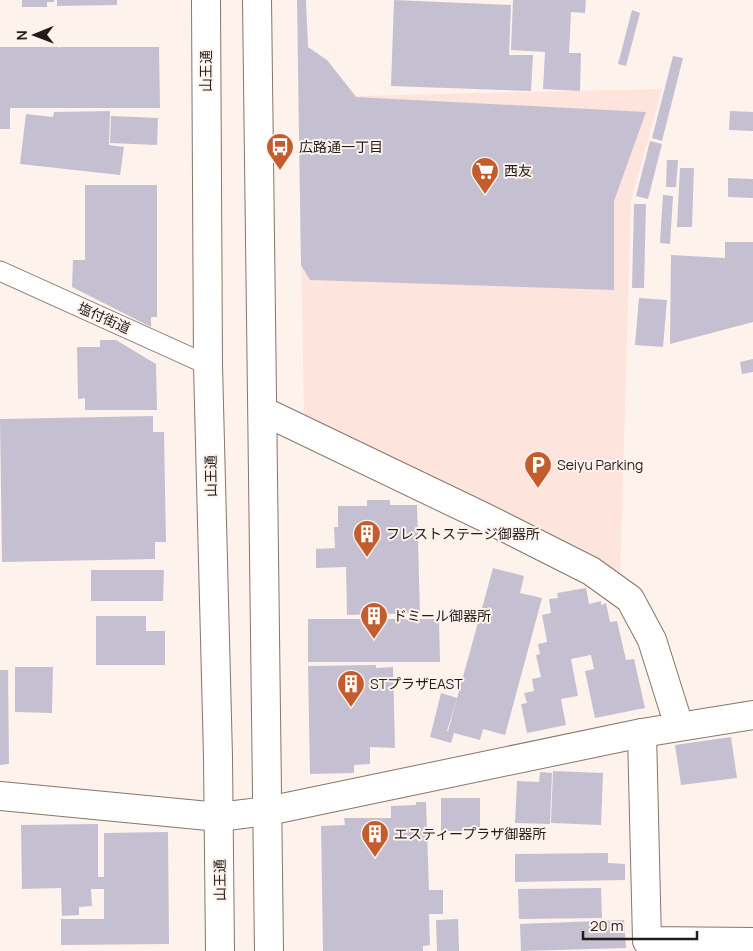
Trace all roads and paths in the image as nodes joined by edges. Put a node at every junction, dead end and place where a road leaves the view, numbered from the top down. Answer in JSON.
{"nodes":[{"id":1,"x":206,"y":0,"type":"edge"},
{"id":2,"x":257,"y":0,"type":"edge"},
{"id":3,"x":0,"y":271,"type":"edge"},
{"id":4,"x":208,"y":365,"type":"junction"},
{"id":5,"x":262,"y":411,"type":"junction"},
{"id":6,"x":753,"y":715,"type":"edge"},
{"id":7,"x":679,"y":726,"type":"junction"},
{"id":8,"x":642,"y":733,"type":"junction"},
{"id":9,"x":0,"y":796,"type":"edge"},
{"id":10,"x":268,"y":810,"type":"junction"},
{"id":11,"x":219,"y":816,"type":"junction"},
{"id":12,"x":753,"y":942,"type":"edge"},
{"id":13,"x":220,"y":951,"type":"edge"},
{"id":14,"x":269,"y":951,"type":"edge"}],
"edges":[{"from":1,"to":4,"type":"main road","name":"山王通"},
{"from":2,"to":5,"type":"main road"},
{"from":3,"to":4,"type":"lane","name":"塩付街道"},
{"from":4,"to":11,"type":"main road","name":"山王通"},
{"from":5,"to":7,"type":"main road"},
{"from":5,"to":10,"type":"main road"},
{"from":6,"to":7,"type":"main road"},
{"from":7,"to":8,"type":"main road"},
{"from":8,"to":10,"type":"main road"},
{"from":8,"to":12,"type":"main road"},
{"from":9,"to":11,"type":"main road"},
{"from":10,"to":11,"type":"main road"},
{"from":10,"to":14,"type":"main road"},
{"from":11,"to":13,"type":"main road","name":"山王通"}]}
